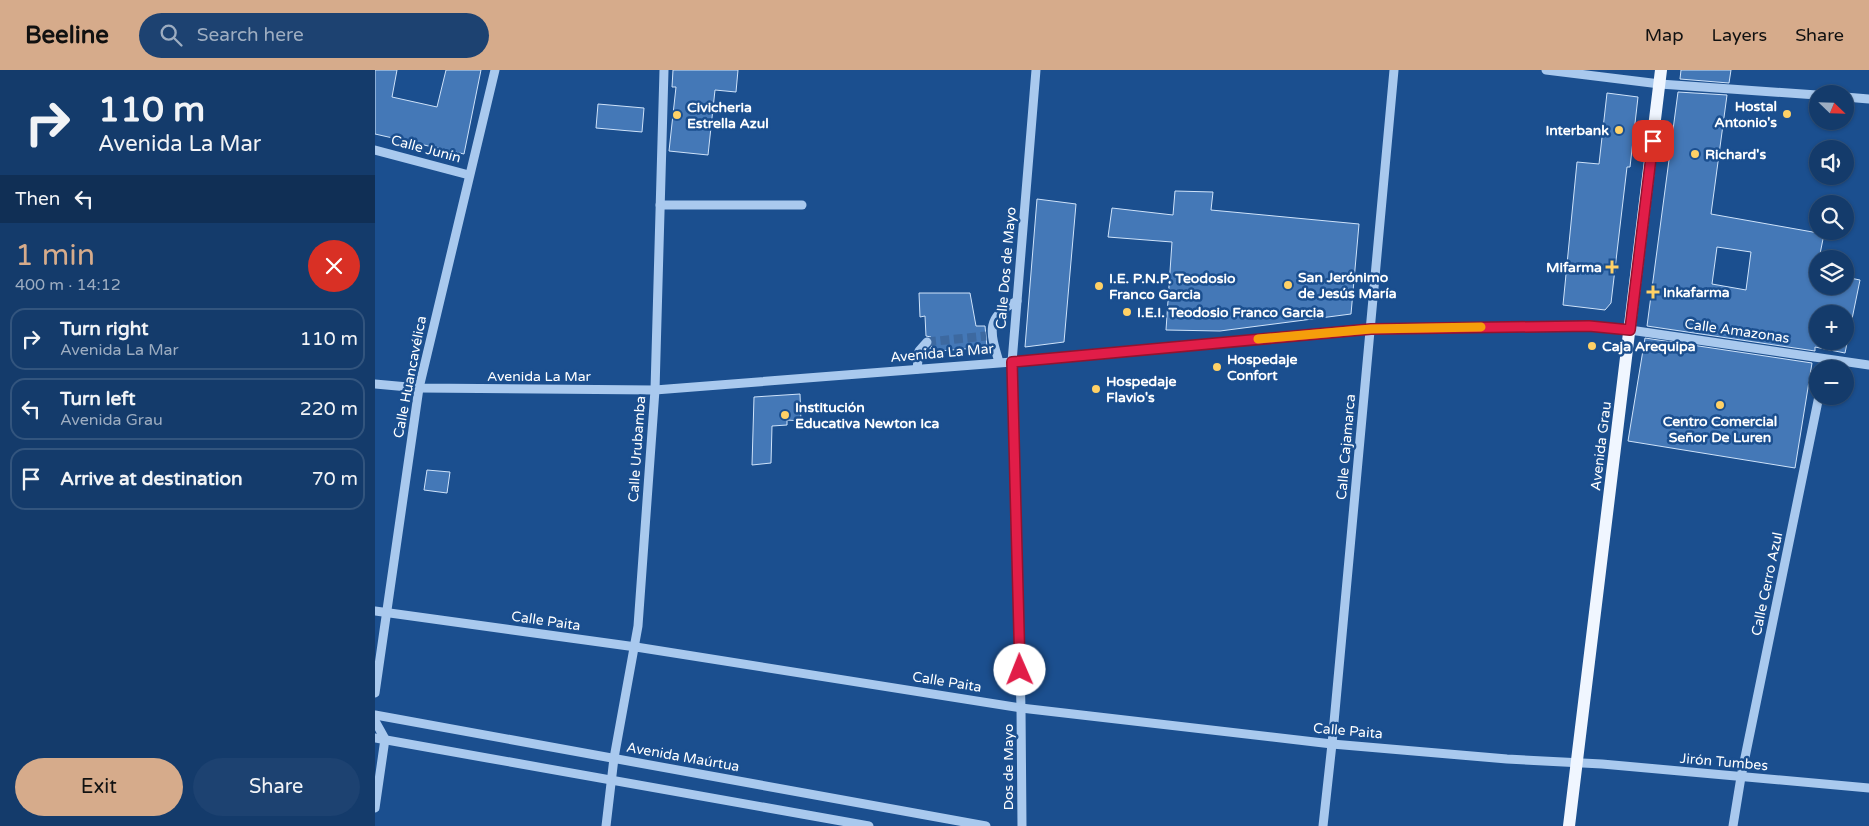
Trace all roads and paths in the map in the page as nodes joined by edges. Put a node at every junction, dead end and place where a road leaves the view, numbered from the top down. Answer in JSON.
{"nodes":[{"id":1,"x":495,"y":70,"type":"edge"},
{"id":2,"x":664,"y":70,"type":"edge"},
{"id":3,"x":1036,"y":70,"type":"edge"},
{"id":4,"x":1394,"y":70,"type":"edge"},
{"id":5,"x":1546,"y":70,"type":"edge"},
{"id":6,"x":1661,"y":70,"type":"edge"},
{"id":7,"x":1660,"y":84,"type":"junction"},
{"id":8,"x":1809,"y":94,"type":"edge"},
{"id":9,"x":1854,"y":98,"type":"edge"},
{"id":10,"x":1869,"y":99,"type":"edge"},
{"id":11,"x":375,"y":150,"type":"edge"},
{"id":12,"x":469,"y":175,"type":"junction"},
{"id":13,"x":660,"y":205,"type":"junction"},
{"id":14,"x":802,"y":205,"type":"dead end"},
{"id":15,"x":1017,"y":301,"type":"junction"},
{"id":16,"x":1371,"y":329,"type":"junction"},
{"id":17,"x":1630,"y":330,"type":"junction"},
{"id":18,"x":927,"y":342,"type":"dead end"},
{"id":19,"x":1827,"y":358,"type":"joint"},
{"id":20,"x":999,"y":362,"type":"junction"},
{"id":21,"x":1012,"y":362,"type":"junction"},
{"id":22,"x":1869,"y":365,"type":"edge"},
{"id":23,"x":917,"y":369,"type":"junction"},
{"id":24,"x":375,"y":384,"type":"edge"},
{"id":25,"x":419,"y":388,"type":"junction"},
{"id":26,"x":655,"y":390,"type":"junction"},
{"id":27,"x":1817,"y":405,"type":"edge"},
{"id":28,"x":375,"y":611,"type":"edge"},
{"id":29,"x":387,"y":613,"type":"junction"},
{"id":30,"x":636,"y":647,"type":"junction"},
{"id":31,"x":375,"y":693,"type":"edge"},
{"id":32,"x":1021,"y":708,"type":"junction"},
{"id":33,"x":375,"y":715,"type":"edge"},
{"id":34,"x":375,"y":721,"type":"edge"},
{"id":35,"x":375,"y":738,"type":"edge"},
{"id":36,"x":385,"y":739,"type":"junction"},
{"id":37,"x":1332,"y":744,"type":"junction"},
{"id":38,"x":614,"y":758,"type":"junction"},
{"id":39,"x":1577,"y":762,"type":"junction"},
{"id":40,"x":1741,"y":777,"type":"junction"},
{"id":41,"x":613,"y":779,"type":"junction"},
{"id":42,"x":1869,"y":788,"type":"edge"},
{"id":43,"x":375,"y":808,"type":"edge"},
{"id":44,"x":606,"y":826,"type":"edge"},
{"id":45,"x":869,"y":826,"type":"edge"},
{"id":46,"x":985,"y":826,"type":"edge"},
{"id":47,"x":1022,"y":826,"type":"edge"},
{"id":48,"x":1323,"y":826,"type":"edge"},
{"id":49,"x":1569,"y":826,"type":"edge"},
{"id":50,"x":1733,"y":826,"type":"edge"}],
"edges":[{"from":1,"to":12,"type":"street","name":"Calle Huancavélica"},
{"from":2,"to":13,"type":"street","name":"Calle Urubamba"},
{"from":3,"to":15,"type":"street","name":"Calle Dos de Mayo"},
{"from":4,"to":16,"type":"street","name":"Calle Cajamarca"},
{"from":5,"to":7,"type":"street"},
{"from":6,"to":7,"type":"main road","name":"Avenida Grau"},
{"from":7,"to":8,"type":"street"},
{"from":7,"to":17,"type":"main road","name":"Avenida Grau"},
{"from":9,"to":10,"type":"street"},
{"from":11,"to":12,"type":"street","name":"Calle Junín"},
{"from":12,"to":25,"type":"street","name":"Calle Huancavélica"},
{"from":13,"to":14,"type":"street"},
{"from":13,"to":26,"type":"street","name":"Calle Urubamba"},
{"from":15,"to":20,"type":"street"},
{"from":15,"to":21,"type":"street","name":"Calle Dos de Mayo"},
{"from":16,"to":17,"type":"street","name":"Avenida La Mar"},
{"from":16,"to":21,"type":"street","name":"Avenida La Mar"},
{"from":16,"to":37,"type":"street","name":"Calle Cajamarca"},
{"from":17,"to":19,"type":"street","name":"Calle Amazonas"},
{"from":17,"to":39,"type":"main road","name":"Avenida Grau"},
{"from":18,"to":23,"type":"street"},
{"from":19,"to":22,"type":"street","name":"Calle Amazonas"},
{"from":20,"to":21,"type":"street","name":"Avenida La Mar"},
{"from":20,"to":23,"type":"street","name":"Avenida La Mar"},
{"from":21,"to":32,"type":"street","name":"Calle Dos de Mayo"},
{"from":23,"to":26,"type":"street","name":"Avenida La Mar"},
{"from":24,"to":25,"type":"street","name":"Avenida La Mar"},
{"from":25,"to":26,"type":"street","name":"Avenida La Mar"},
{"from":25,"to":29,"type":"street","name":"Calle Huancavélica"},
{"from":26,"to":30,"type":"street","name":"Calle Urubamba"},
{"from":27,"to":40,"type":"street","name":"Calle Cerro Azul"},
{"from":28,"to":29,"type":"street","name":"Calle Paita"},
{"from":29,"to":30,"type":"street","name":"Calle Paita"},
{"from":29,"to":31,"type":"street","name":"Calle Huancavélica"},
{"from":30,"to":32,"type":"street","name":"Calle Paita"},
{"from":30,"to":38,"type":"street","name":"Calle Urubamba"},
{"from":32,"to":37,"type":"street","name":"Calle Paita"},
{"from":32,"to":47,"type":"street","name":"Dos de Mayo"},
{"from":33,"to":38,"type":"street","name":"Avenida Maúrtua"},
{"from":34,"to":36,"type":"street"},
{"from":35,"to":36,"type":"street"},
{"from":36,"to":41,"type":"street"},
{"from":36,"to":43,"type":"street"},
{"from":37,"to":39,"type":"street","name":"Calle Paita"},
{"from":37,"to":48,"type":"street","name":"Calle Cajamarca"},
{"from":38,"to":41,"type":"street","name":"Calle Urubamba"},
{"from":38,"to":46,"type":"street","name":"Avenida Maúrtua"},
{"from":39,"to":40,"type":"street","name":"Jirón Tumbes"},
{"from":39,"to":49,"type":"main road","name":"Avenida Grau"},
{"from":40,"to":42,"type":"street","name":"Jirón Tumbes"},
{"from":40,"to":50,"type":"street","name":"Calle Cerro Azul"},
{"from":41,"to":44,"type":"street","name":"Calle Urubamba"},
{"from":41,"to":45,"type":"street"}]}
